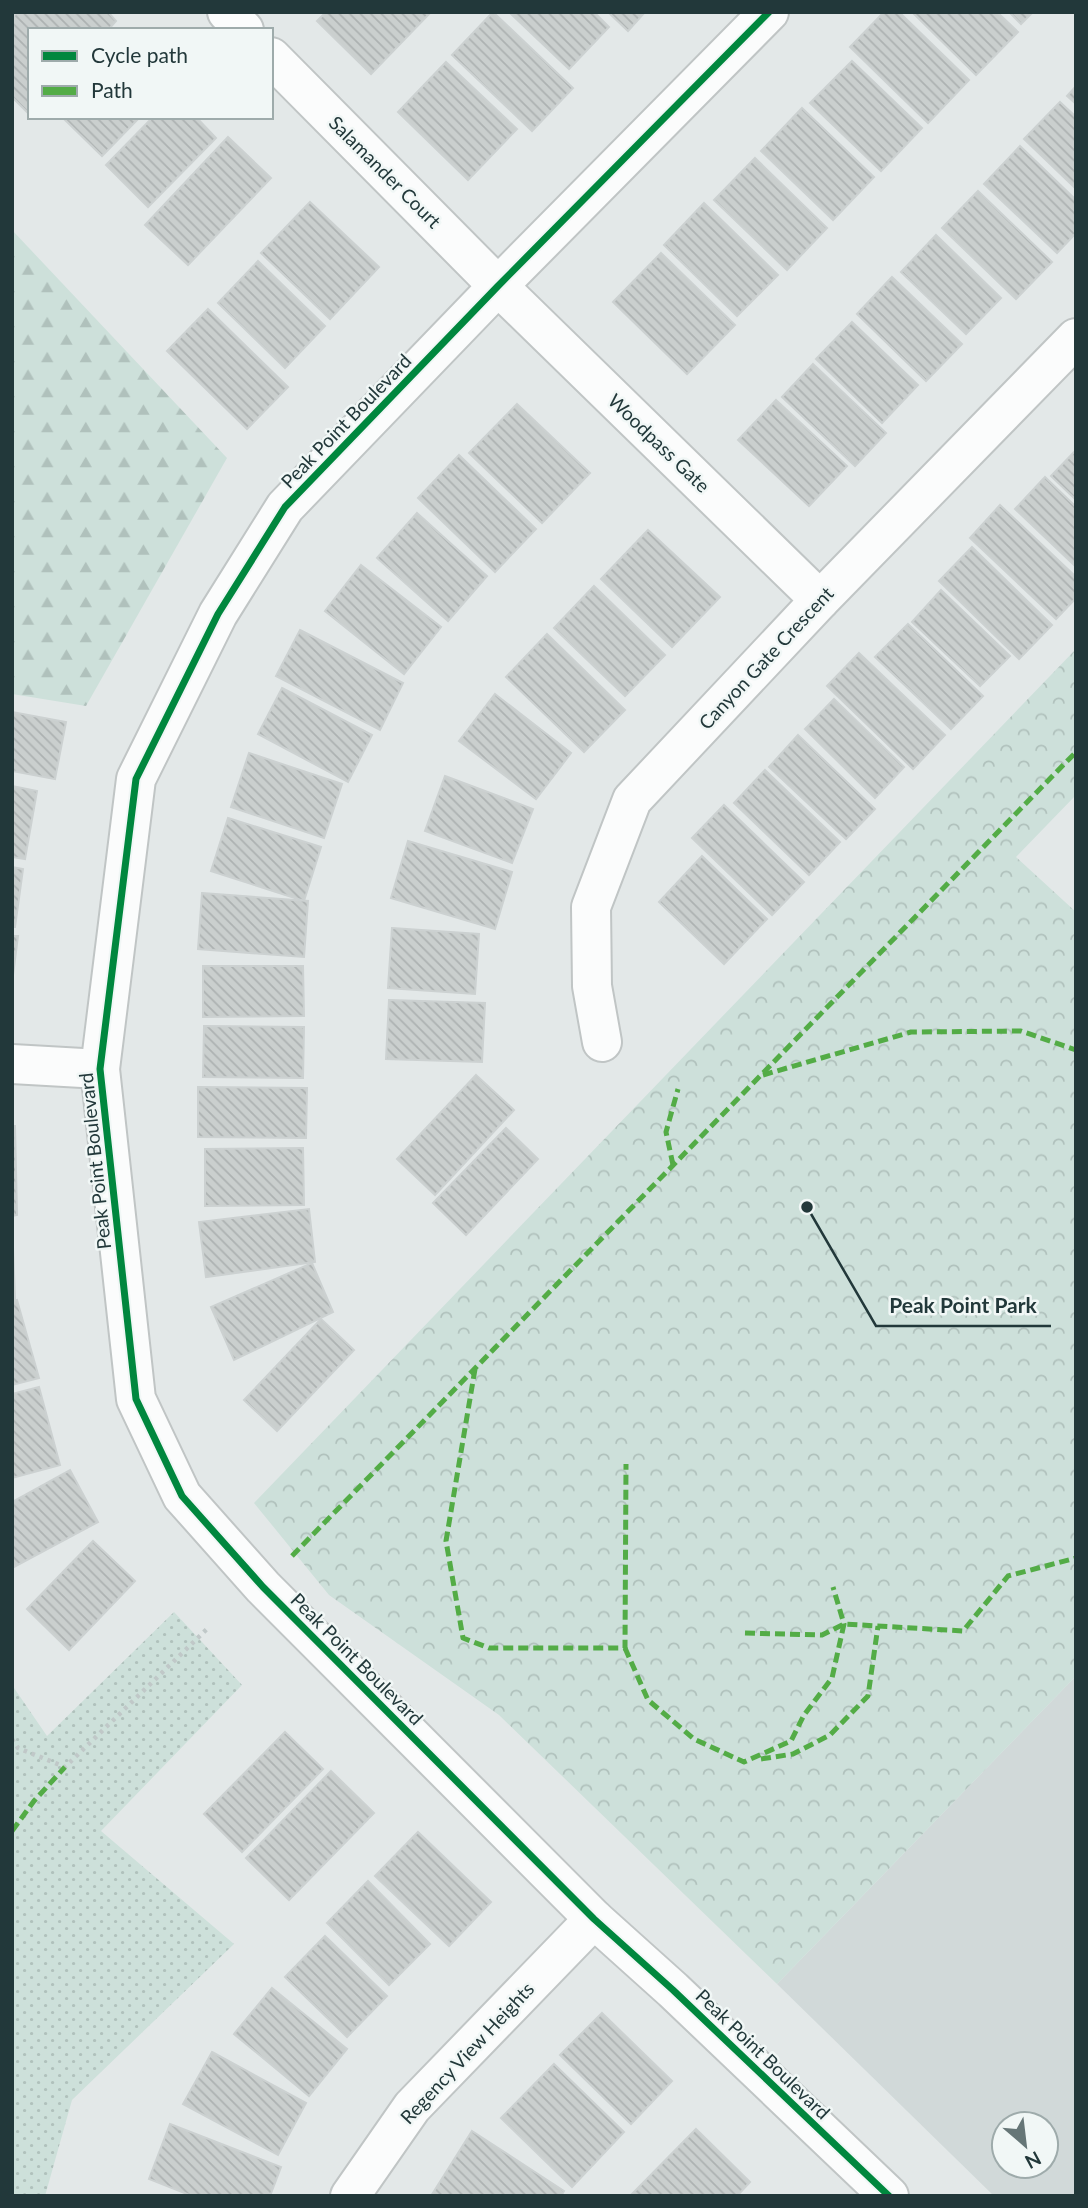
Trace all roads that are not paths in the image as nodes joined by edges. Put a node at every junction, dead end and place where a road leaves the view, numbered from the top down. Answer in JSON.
{"nodes":[{"id":1,"x":227,"y":12,"type":"edge"},
{"id":2,"x":769,"y":12,"type":"edge"},
{"id":3,"x":242,"y":28,"type":"edge"},
{"id":4,"x":273,"y":59,"type":"edge"},
{"id":5,"x":498,"y":286,"type":"junction"},
{"id":6,"x":1076,"y":338,"type":"edge"},
{"id":7,"x":820,"y":600,"type":"junction"},
{"id":8,"x":602,"y":1042,"type":"dead end"},
{"id":9,"x":12,"y":1064,"type":"edge"},
{"id":10,"x":100,"y":1069,"type":"junction"},
{"id":11,"x":594,"y":1919,"type":"junction"},
{"id":12,"x":350,"y":2196,"type":"edge"},
{"id":13,"x":889,"y":2196,"type":"edge"}],
"edges":[{"from":1,"to":3,"type":"street"},
{"from":2,"to":5,"type":"street","name":"Peak Point Boulevard"},
{"from":4,"to":5,"type":"street","name":"Salamander Court"},
{"from":5,"to":7,"type":"street","name":"Woodpass Gate"},
{"from":5,"to":10,"type":"street","name":"Peak Point Boulevard"},
{"from":6,"to":7,"type":"street","name":"Canyon Gate Crescent"},
{"from":7,"to":8,"type":"street","name":"Canyon Gate Crescent"},
{"from":9,"to":10,"type":"street"},
{"from":10,"to":11,"type":"street","name":"Peak Point Boulevard"},
{"from":11,"to":12,"type":"street","name":"Regency View Heights"},
{"from":11,"to":13,"type":"street","name":"Peak Point Boulevard"}]}
